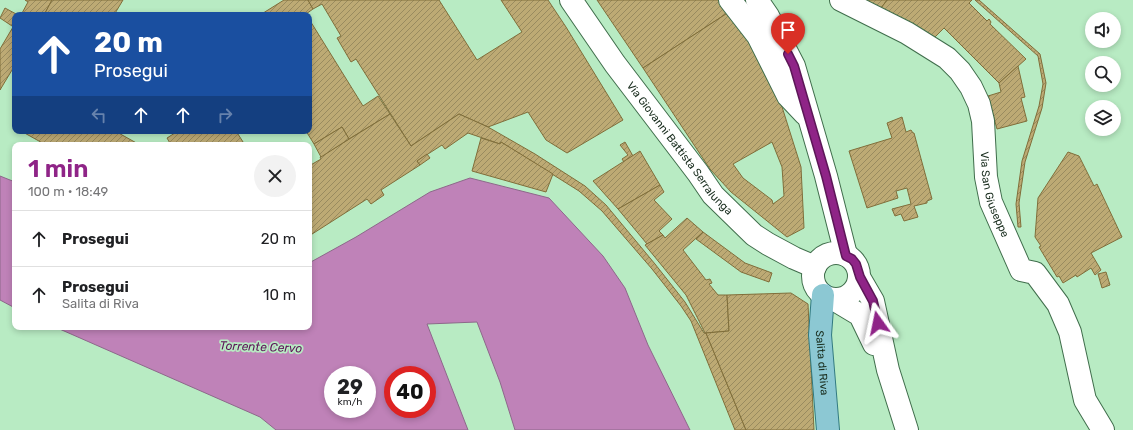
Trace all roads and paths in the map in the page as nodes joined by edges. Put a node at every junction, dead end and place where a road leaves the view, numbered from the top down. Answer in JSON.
{"nodes":[{"id":1,"x":571,"y":0,"type":"edge"},
{"id":2,"x":730,"y":0,"type":"edge"},
{"id":3,"x":757,"y":0,"type":"edge"},
{"id":4,"x":841,"y":0,"type":"edge"},
{"id":5,"x":809,"y":118,"type":"junction"},
{"id":6,"x":846,"y":256,"type":"junction"},
{"id":7,"x":815,"y":267,"type":"junction"},
{"id":8,"x":860,"y":277,"type":"junction"},
{"id":9,"x":829,"y":298,"type":"junction"},
{"id":10,"x":888,"y":370,"type":"junction"},
{"id":11,"x":828,"y":430,"type":"edge"},
{"id":12,"x":907,"y":430,"type":"edge"},
{"id":13,"x":1104,"y":430,"type":"edge"}],
"edges":[{"from":1,"to":7,"type":"street","name":"Via Giovanni Battista Serralunga"},
{"from":2,"to":5,"type":"street"},
{"from":3,"to":5,"type":"street"},
{"from":4,"to":13,"type":"street","name":"Via San Giuseppe"},
{"from":5,"to":6,"type":"street"},
{"from":6,"to":7,"type":"street"},
{"from":6,"to":8,"type":"street"},
{"from":7,"to":9,"type":"street"},
{"from":8,"to":9,"type":"street"},
{"from":8,"to":10,"type":"street"},
{"from":9,"to":10,"type":"street"},
{"from":9,"to":11,"type":"main road","name":"Salita di Riva"},
{"from":10,"to":12,"type":"street"}]}
